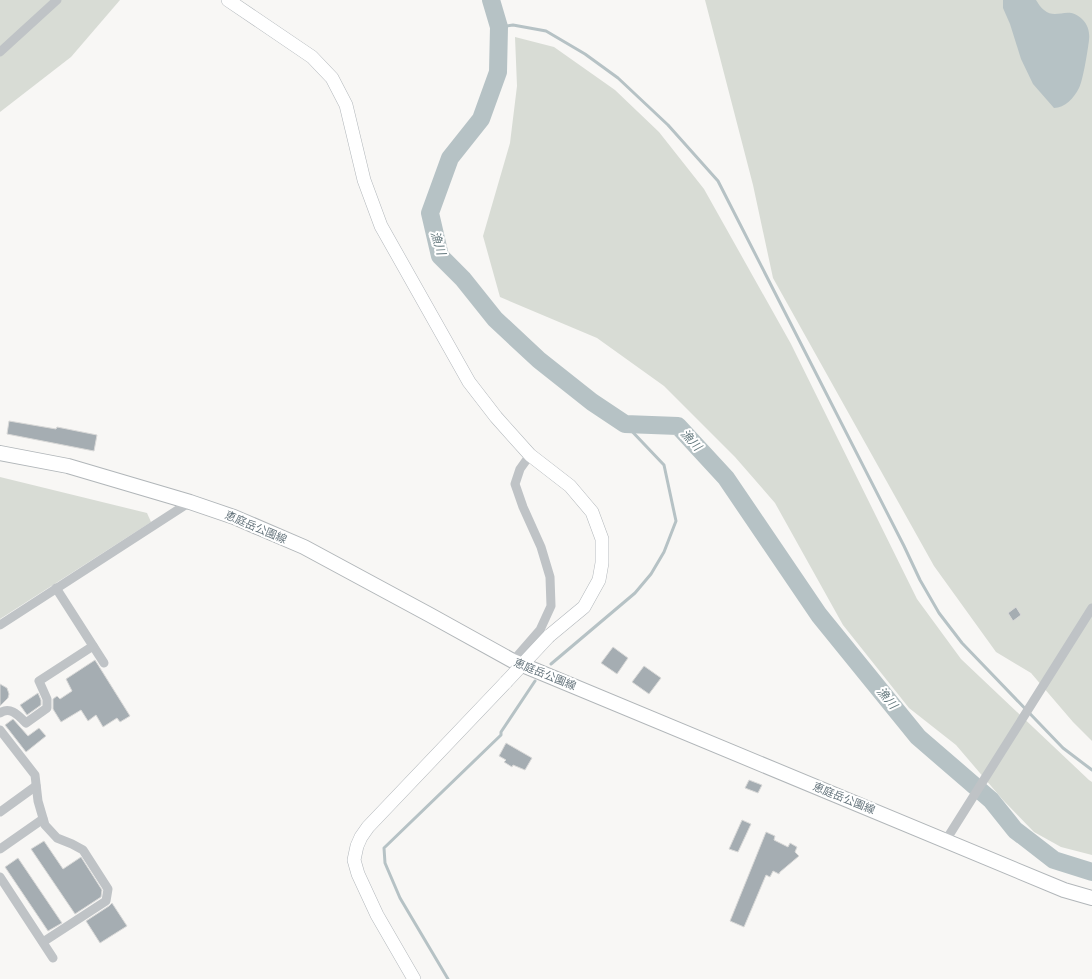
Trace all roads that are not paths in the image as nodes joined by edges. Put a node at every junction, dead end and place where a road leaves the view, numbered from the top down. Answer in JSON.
{"nodes":[{"id":1,"x":57,"y":0,"type":"edge"},
{"id":2,"x":228,"y":0,"type":"edge"},
{"id":3,"x":0,"y":52,"type":"edge"},
{"id":4,"x":0,"y":453,"type":"edge"},
{"id":5,"x":530,"y":455,"type":"junction"},
{"id":6,"x":190,"y":502,"type":"junction"},
{"id":7,"x":56,"y":588,"type":"junction"},
{"id":8,"x":1092,"y":608,"type":"edge"},
{"id":9,"x":0,"y":625,"type":"edge"},
{"id":10,"x":93,"y":646,"type":"junction"},
{"id":11,"x":513,"y":661,"type":"junction"},
{"id":12,"x":104,"y":663,"type":"dead end"},
{"id":13,"x":0,"y":713,"type":"edge"},
{"id":14,"x":0,"y":730,"type":"edge"},
{"id":15,"x":36,"y":786,"type":"junction"},
{"id":16,"x":0,"y":812,"type":"edge"},
{"id":17,"x":44,"y":819,"type":"junction"},
{"id":18,"x":946,"y":840,"type":"junction"},
{"id":19,"x":0,"y":849,"type":"edge"},
{"id":20,"x":0,"y":877,"type":"edge"},
{"id":21,"x":1092,"y":898,"type":"edge"},
{"id":22,"x":43,"y":942,"type":"junction"},
{"id":23,"x":53,"y":958,"type":"dead end"},
{"id":24,"x":414,"y":979,"type":"edge"}],
"edges":[{"from":1,"to":3,"type":"street"},
{"from":2,"to":5,"type":"street"},
{"from":4,"to":6,"type":"main road","name":"恵庭岳公園線"},
{"from":5,"to":11,"type":"street"},
{"from":5,"to":24,"type":"street","bridge":true},
{"from":6,"to":7,"type":"street"},
{"from":6,"to":11,"type":"main road","name":"恵庭岳公園線"},
{"from":7,"to":9,"type":"street"},
{"from":7,"to":10,"type":"street"},
{"from":8,"to":18,"type":"street"},
{"from":10,"to":12,"type":"street"},
{"from":10,"to":13,"type":"street"},
{"from":11,"to":18,"type":"main road","name":"恵庭岳公園線"},
{"from":14,"to":15,"type":"street"},
{"from":15,"to":16,"type":"street"},
{"from":15,"to":17,"type":"street"},
{"from":17,"to":19,"type":"street"},
{"from":17,"to":22,"type":"street"},
{"from":18,"to":21,"type":"main road","name":"恵庭岳公園線"},
{"from":20,"to":22,"type":"street"},
{"from":22,"to":23,"type":"street"}]}
